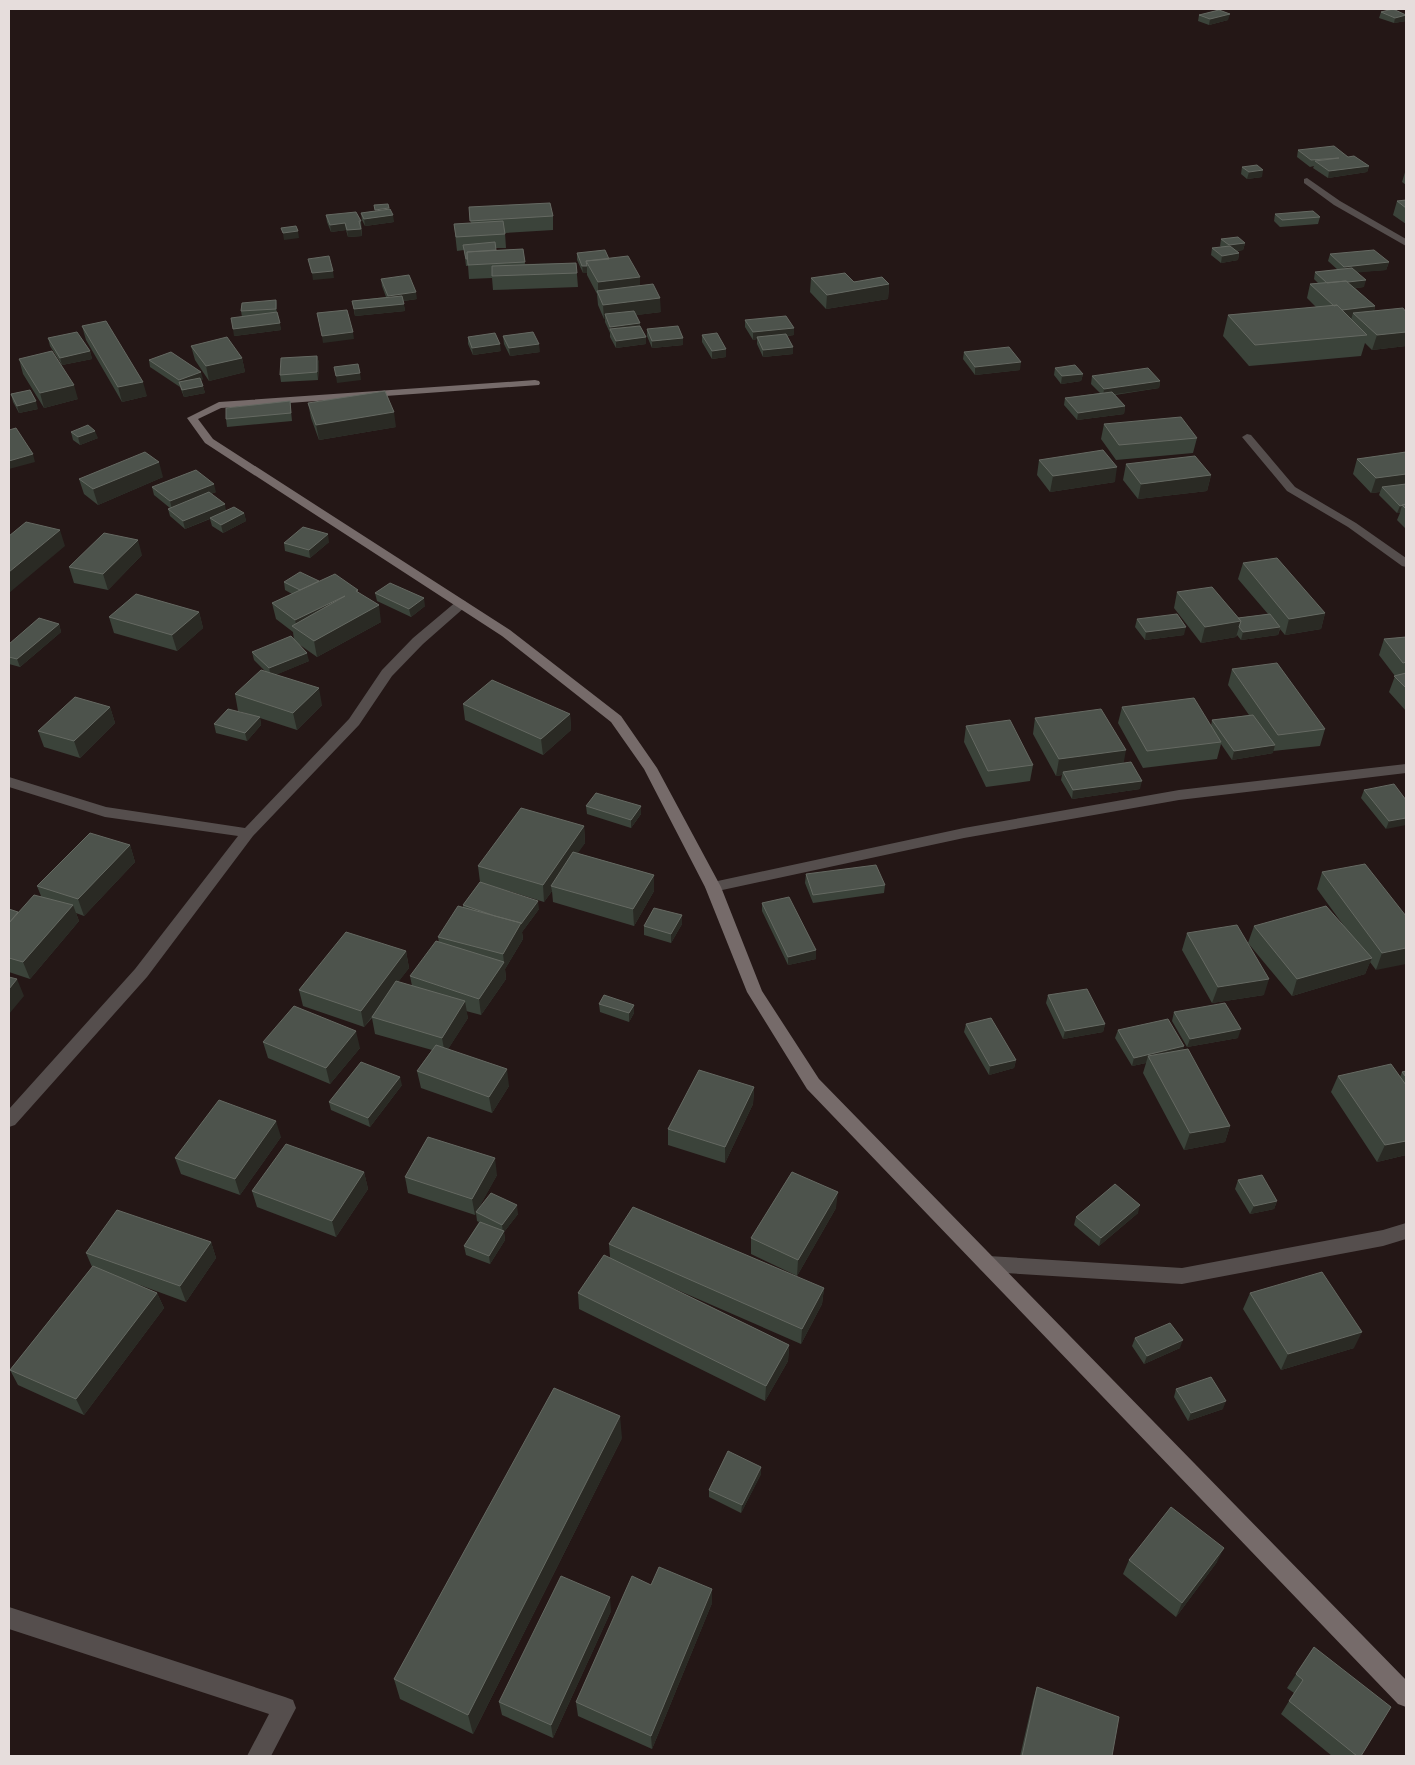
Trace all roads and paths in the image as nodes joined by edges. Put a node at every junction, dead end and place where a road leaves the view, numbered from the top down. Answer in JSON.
{"nodes":[{"id":1,"x":1307,"y":181,"type":"dead end"},
{"id":2,"x":1406,"y":243,"type":"edge"},
{"id":3,"x":535,"y":383,"type":"dead end"},
{"id":4,"x":1247,"y":437,"type":"dead end"},
{"id":5,"x":1406,"y":563,"type":"edge"},
{"id":6,"x":461,"y":604,"type":"junction"},
{"id":7,"x":1406,"y":768,"type":"edge"},
{"id":8,"x":9,"y":782,"type":"edge"},
{"id":9,"x":248,"y":833,"type":"junction"},
{"id":10,"x":713,"y":887,"type":"junction"},
{"id":11,"x":9,"y":1120,"type":"edge"},
{"id":12,"x":1406,"y":1231,"type":"edge"},
{"id":13,"x":988,"y":1264,"type":"junction"},
{"id":14,"x":9,"y":1618,"type":"edge"},
{"id":15,"x":1406,"y":1696,"type":"edge"},
{"id":16,"x":258,"y":1756,"type":"edge"}],
"edges":[{"from":1,"to":2,"type":"street"},
{"from":3,"to":6,"type":"street"},
{"from":4,"to":5,"type":"street"},
{"from":6,"to":9,"type":"street"},
{"from":6,"to":10,"type":"street"},
{"from":7,"to":10,"type":"street"},
{"from":8,"to":9,"type":"street"},
{"from":9,"to":11,"type":"street"},
{"from":10,"to":13,"type":"street"},
{"from":12,"to":13,"type":"street"},
{"from":13,"to":15,"type":"street"},
{"from":14,"to":16,"type":"street"}]}
